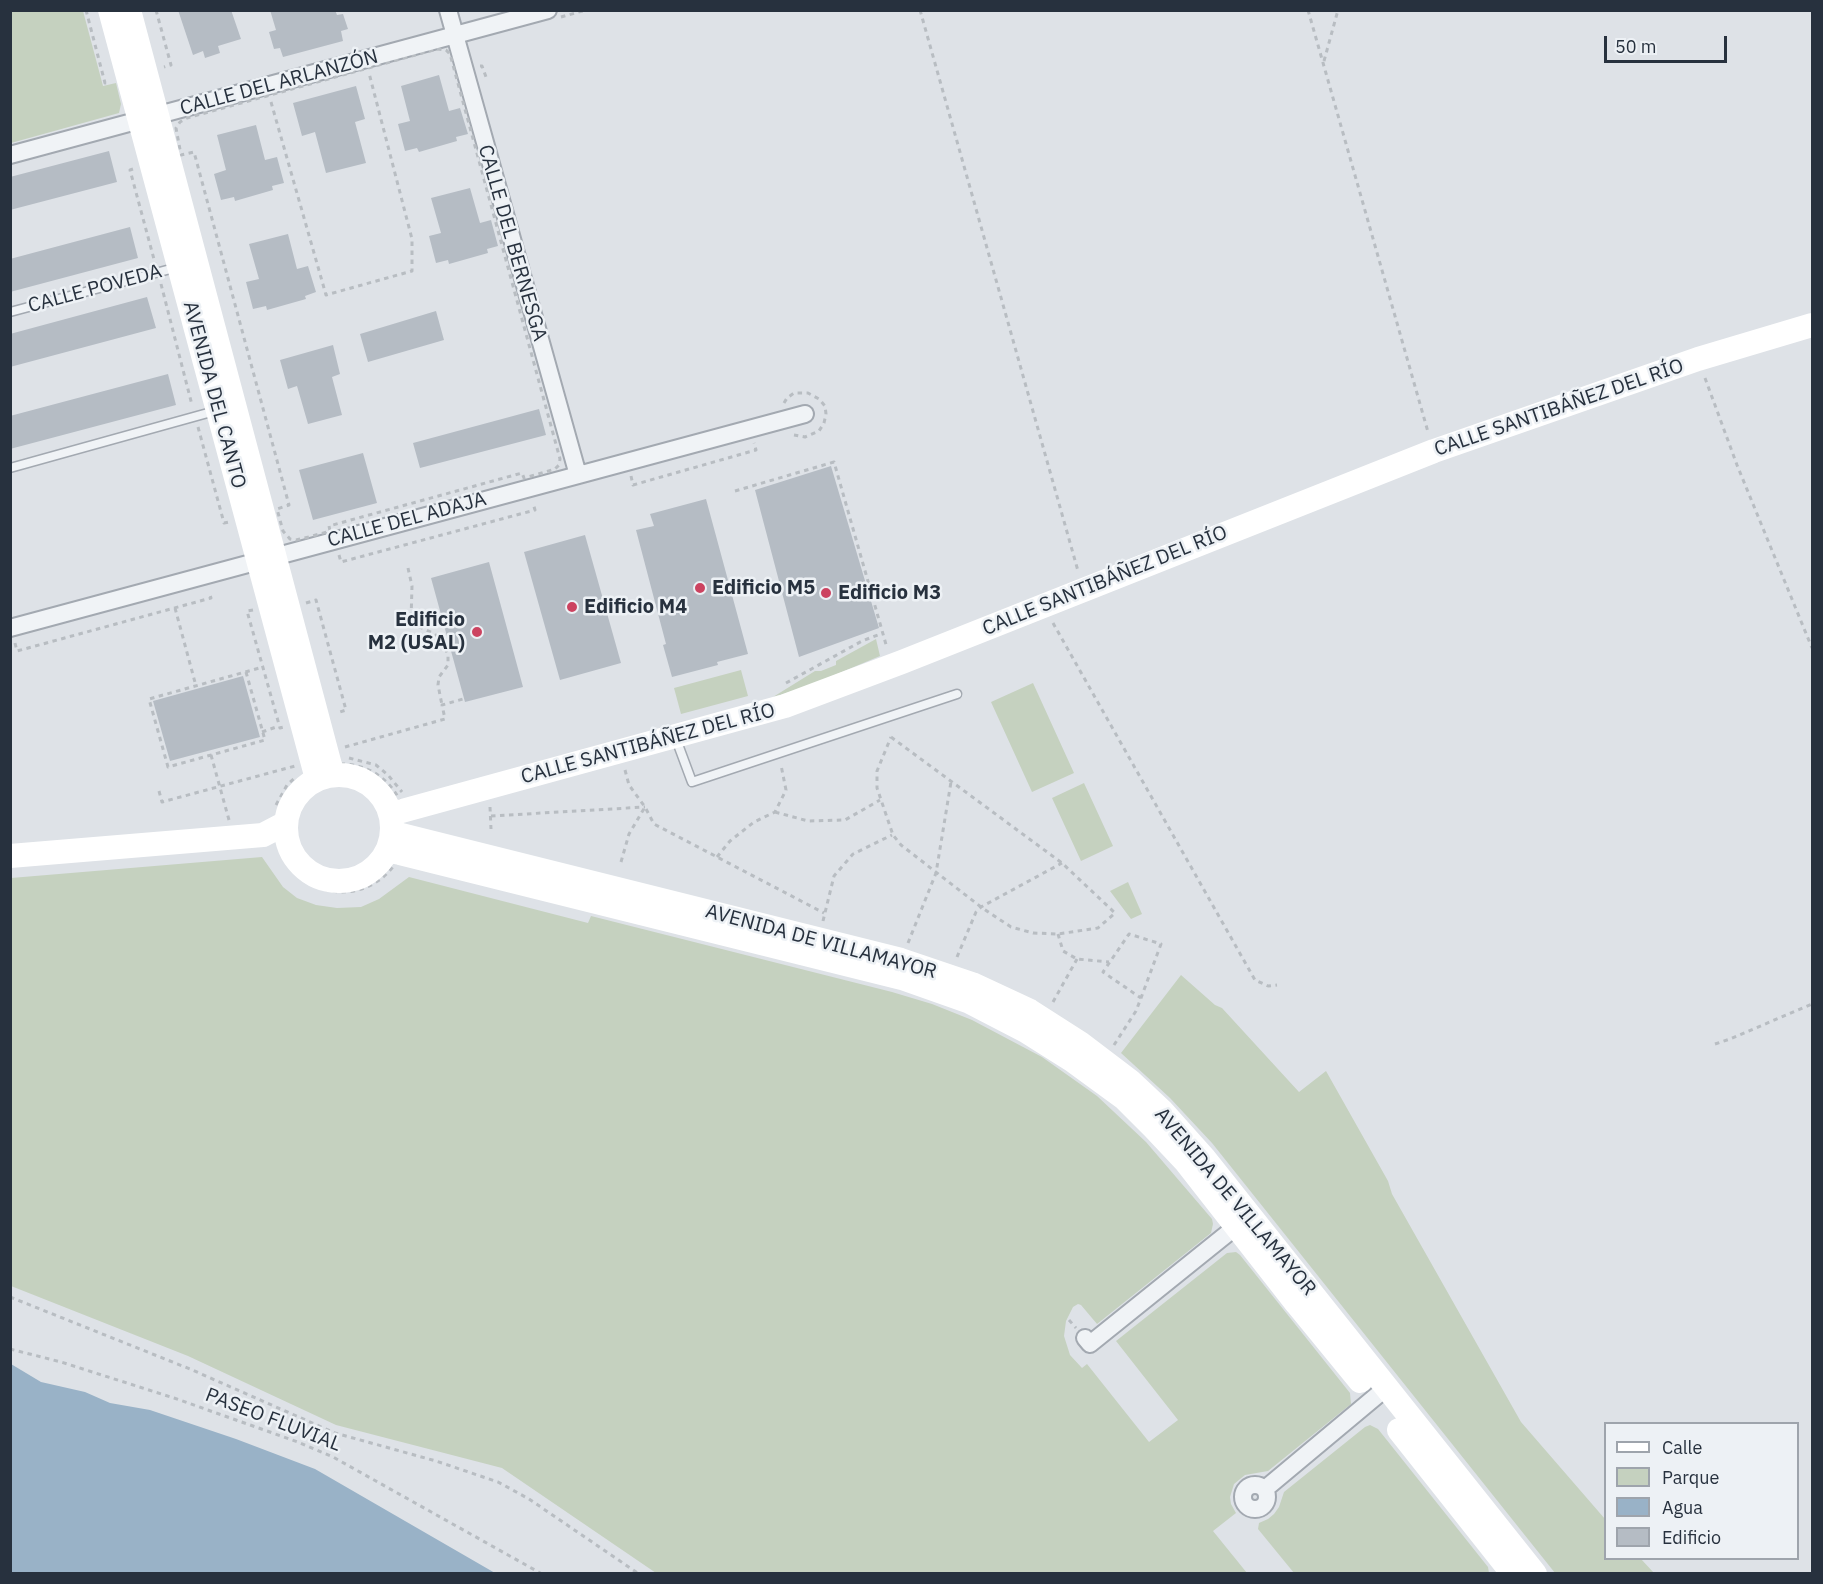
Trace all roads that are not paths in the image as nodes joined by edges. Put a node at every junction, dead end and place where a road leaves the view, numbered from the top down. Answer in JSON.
{"nodes":[{"id":1,"x":110,"y":10,"type":"edge"},
{"id":2,"x":129,"y":10,"type":"edge"},
{"id":3,"x":448,"y":10,"type":"edge"},
{"id":4,"x":551,"y":15,"type":"edge"},
{"id":5,"x":455,"y":35,"type":"junction"},
{"id":6,"x":149,"y":118,"type":"junction"},
{"id":7,"x":10,"y":155,"type":"edge"},
{"id":8,"x":179,"y":267,"type":"junction"},
{"id":9,"x":10,"y":312,"type":"edge"},
{"id":10,"x":1812,"y":325,"type":"edge"},
{"id":11,"x":218,"y":410,"type":"junction"},
{"id":12,"x":805,"y":414,"type":"dead end"},
{"id":13,"x":10,"y":468,"type":"edge"},
{"id":14,"x":578,"y":475,"type":"junction"},
{"id":15,"x":267,"y":558,"type":"junction"},
{"id":16,"x":10,"y":628,"type":"edge"},
{"id":17,"x":957,"y":694,"type":"dead end"},
{"id":18,"x":675,"y":736,"type":"junction"},
{"id":19,"x":317,"y":770,"type":"junction"},
{"id":20,"x":398,"y":828,"type":"junction"},
{"id":21,"x":278,"y":832,"type":"junction"},
{"id":22,"x":10,"y":856,"type":"edge"},
{"id":23,"x":1244,"y":1220,"type":"junction"},
{"id":24,"x":1084,"y":1338,"type":"dead end"},
{"id":25,"x":1381,"y":1394,"type":"junction"},
{"id":26,"x":1265,"y":1489,"type":"dead end"},
{"id":27,"x":1525,"y":1570,"type":"edge"}],
"edges":[{"from":1,"to":6,"type":"main road","name":"AVENIDA DEL CANTO"},
{"from":2,"to":6,"type":"main road","name":"AVENIDA DEL CANTO"},
{"from":3,"to":5,"type":"street","name":"CALLE DEL BERNESGA"},
{"from":4,"to":5,"type":"street","name":"CALLE DEL ARLANZÓN"},
{"from":5,"to":6,"type":"street","name":"CALLE DEL ARLANZÓN"},
{"from":5,"to":14,"type":"street","name":"CALLE DEL BERNESGA"},
{"from":6,"to":7,"type":"street","name":"CALLE DEL ARLANZÓN"},
{"from":6,"to":8,"type":"main road","name":"AVENIDA DEL CANTO"},
{"from":6,"to":15,"type":"main road","name":"AVENIDA DEL CANTO"},
{"from":8,"to":9,"type":"lane","name":"CALLE POVEDA"},
{"from":8,"to":11,"type":"main road","name":"AVENIDA DEL CANTO"},
{"from":10,"to":18,"type":"main road","name":"CALLE SANTIBÁÑEZ DEL RÍO"},
{"from":11,"to":13,"type":"lane"},
{"from":11,"to":15,"type":"main road","name":"AVENIDA DEL CANTO"},
{"from":12,"to":14,"type":"street","name":"CALLE DEL ADAJA"},
{"from":14,"to":15,"type":"street","name":"CALLE DEL ADAJA"},
{"from":15,"to":16,"type":"street","name":"CALLE DEL ADAJA"},
{"from":15,"to":19,"type":"main road","name":"AVENIDA DEL CANTO"},
{"from":17,"to":18,"type":"lane"},
{"from":18,"to":20,"type":"main road","name":"CALLE SANTIBÁÑEZ DEL RÍO"},
{"from":19,"to":20,"type":"main road"},
{"from":19,"to":21,"type":"main road"},
{"from":20,"to":21,"type":"main road"},
{"from":20,"to":23,"type":"main road","name":"AVENIDA DE VILLAMAYOR"},
{"from":21,"to":22,"type":"main road"},
{"from":23,"to":24,"type":"street"},
{"from":23,"to":25,"type":"main road","name":"AVENIDA DE VILLAMAYOR"},
{"from":25,"to":26,"type":"street"},
{"from":25,"to":27,"type":"main road","name":"AVENIDA DE VILLAMAYOR"}]}
